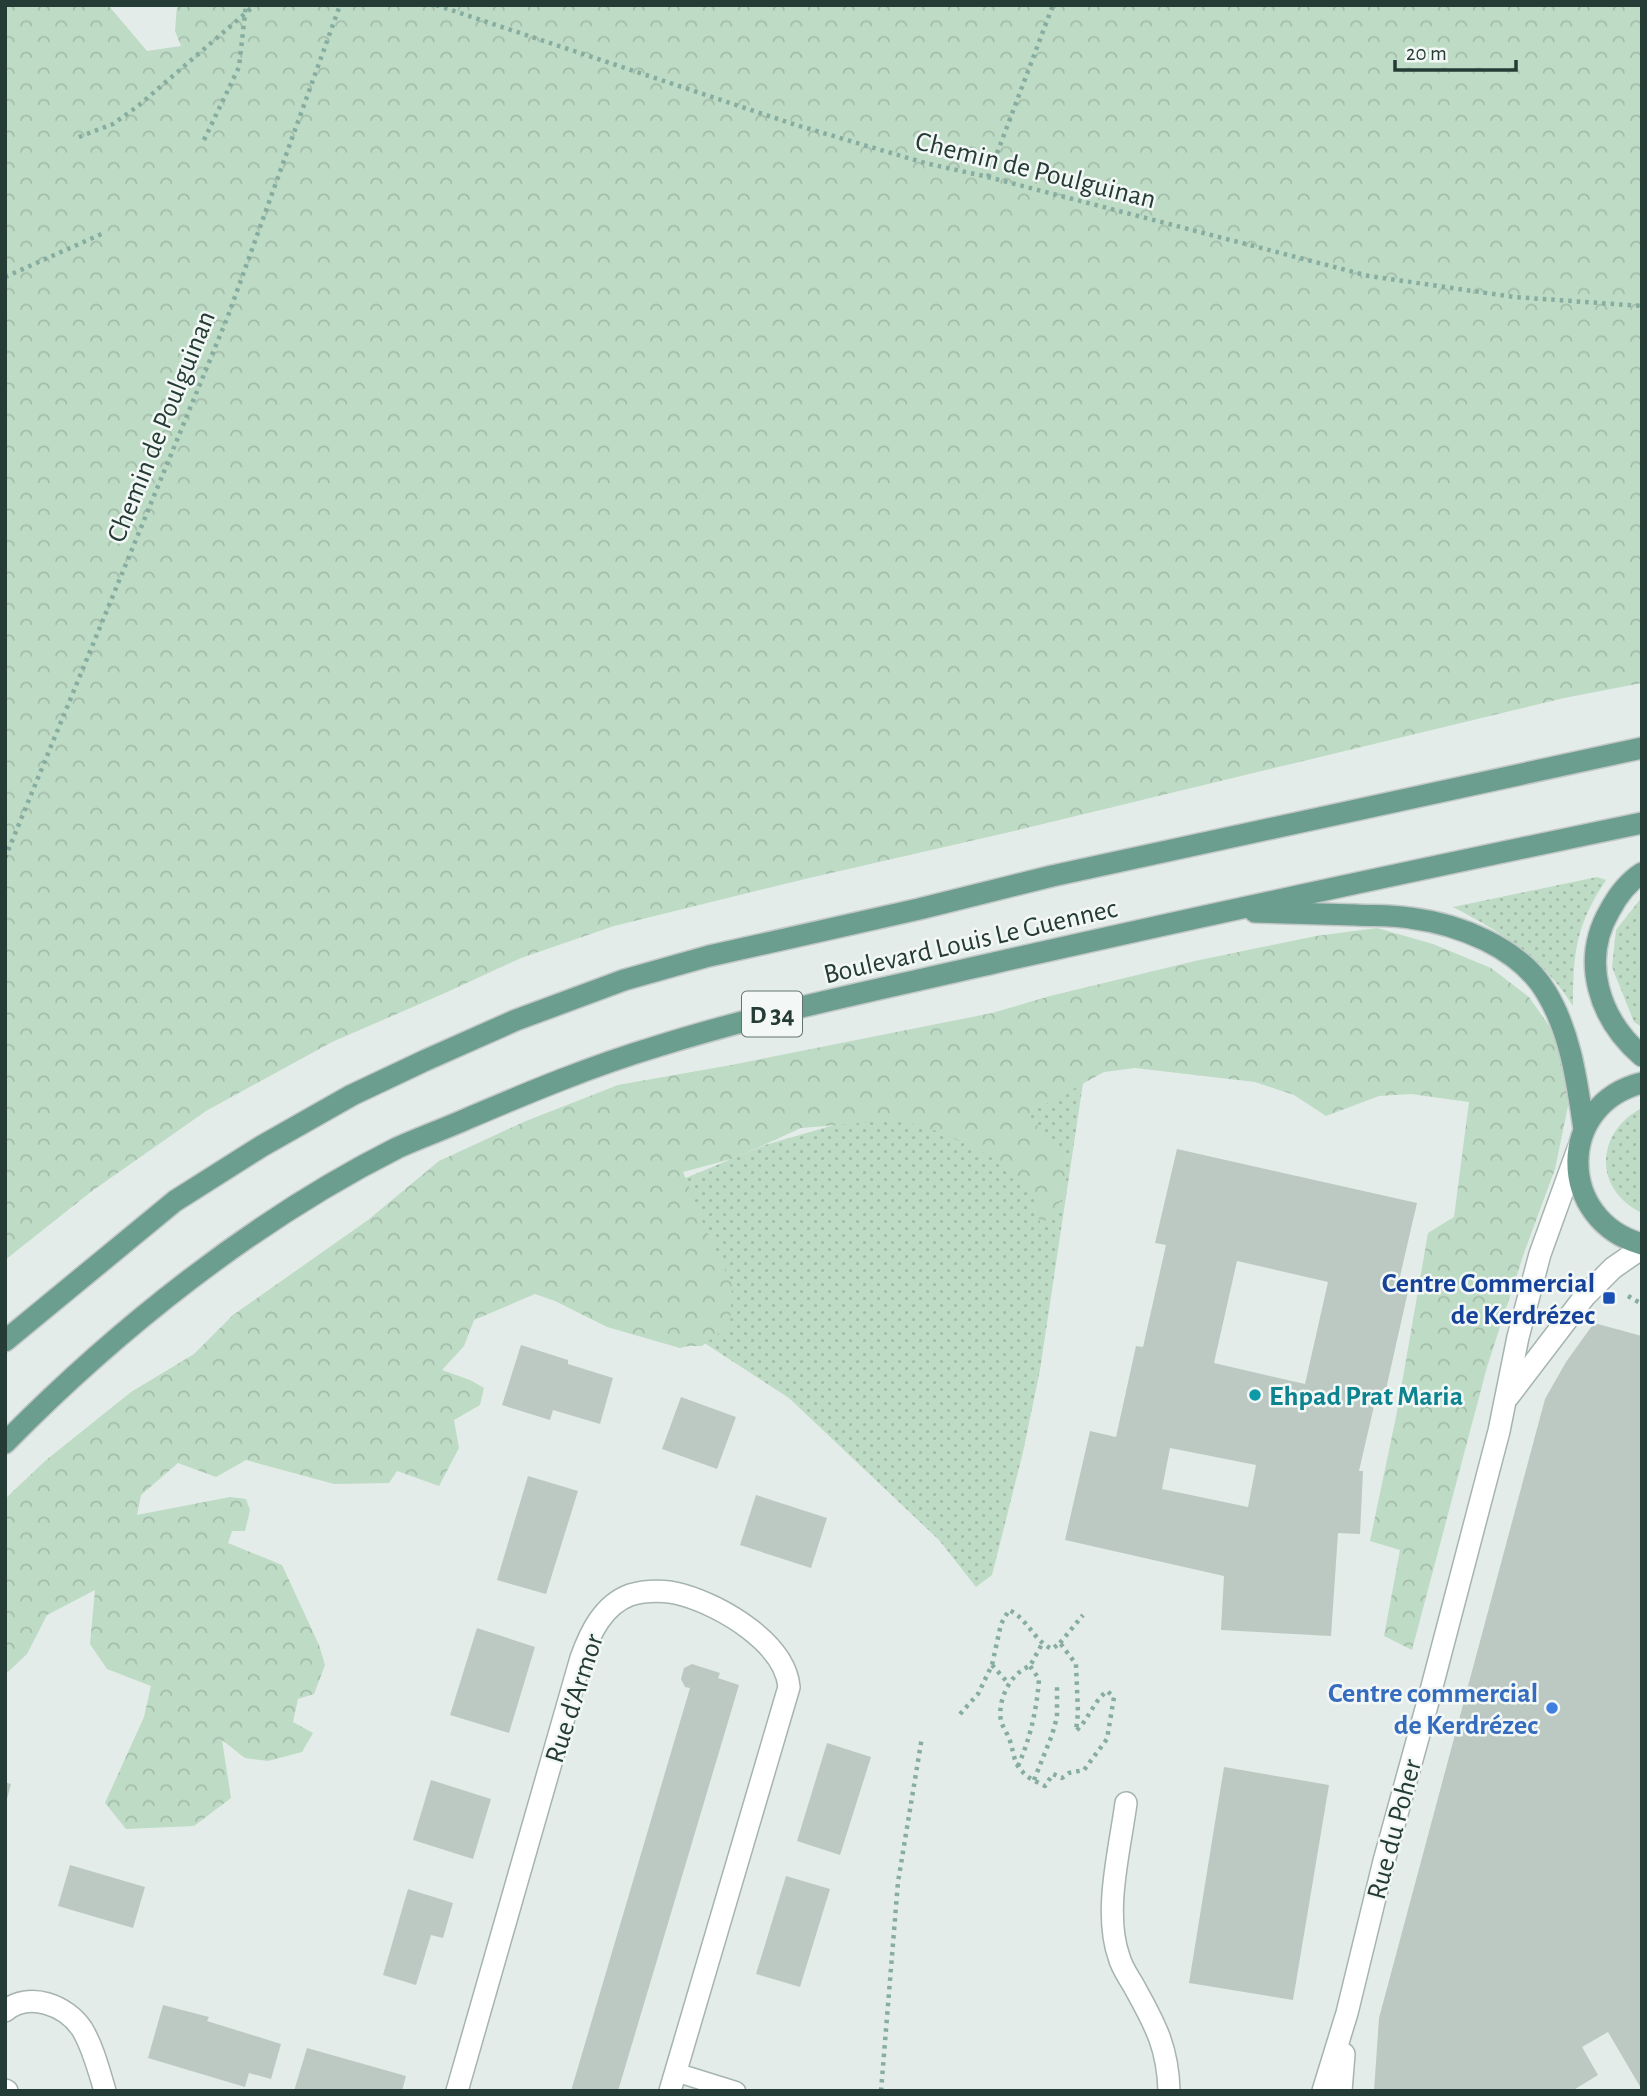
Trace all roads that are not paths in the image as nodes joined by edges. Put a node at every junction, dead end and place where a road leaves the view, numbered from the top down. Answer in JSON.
{"nodes":[{"id":1,"x":1642,"y":748,"type":"edge"},
{"id":2,"x":1642,"y":822,"type":"edge"},
{"id":3,"x":1642,"y":873,"type":"edge"},
{"id":4,"x":1222,"y":911,"type":"junction"},
{"id":5,"x":1642,"y":1056,"type":"edge"},
{"id":6,"x":1642,"y":1083,"type":"edge"},
{"id":7,"x":1581,"y":1139,"type":"junction"},
{"id":8,"x":1642,"y":1246,"type":"edge"},
{"id":9,"x":5,"y":1341,"type":"edge"},
{"id":10,"x":1504,"y":1402,"type":"junction"},
{"id":11,"x":5,"y":1443,"type":"edge"},
{"id":12,"x":1126,"y":1803,"type":"dead end"},
{"id":13,"x":5,"y":2011,"type":"edge"},
{"id":14,"x":1347,"y":2013,"type":"junction"},
{"id":15,"x":672,"y":2081,"type":"edge"},
{"id":16,"x":105,"y":2091,"type":"edge"},
{"id":17,"x":457,"y":2091,"type":"edge"},
{"id":18,"x":736,"y":2091,"type":"edge"},
{"id":19,"x":1169,"y":2091,"type":"edge"},
{"id":20,"x":1323,"y":2091,"type":"edge"},
{"id":21,"x":1341,"y":2091,"type":"edge"}],
"edges":[{"from":1,"to":9,"type":"main road","name":"Boulevard Louis Le Guennec"},
{"from":2,"to":4,"type":"main road","name":"Boulevard Louis Le Guennec","number":"D 34"},
{"from":3,"to":5,"type":"main road"},
{"from":4,"to":7,"type":"main road"},
{"from":4,"to":11,"type":"main road","name":"Boulevard Louis Le Guennec","number":"D 34"},
{"from":6,"to":7,"type":"main road"},
{"from":7,"to":8,"type":"main road"},
{"from":7,"to":10,"type":"street","name":"Rue du Poher"},
{"from":8,"to":10,"type":"street","name":"Rue du Poher"},
{"from":10,"to":14,"type":"street","name":"Rue du Poher"},
{"from":12,"to":19,"type":"street"},
{"from":13,"to":16,"type":"street"},
{"from":14,"to":20,"type":"street","name":"Rue du Poher"},
{"from":14,"to":21,"type":"street","name":"Rue du Poher"},
{"from":15,"to":17,"type":"street","name":"Rue d'Armor"},
{"from":15,"to":18,"type":"lane"}]}
